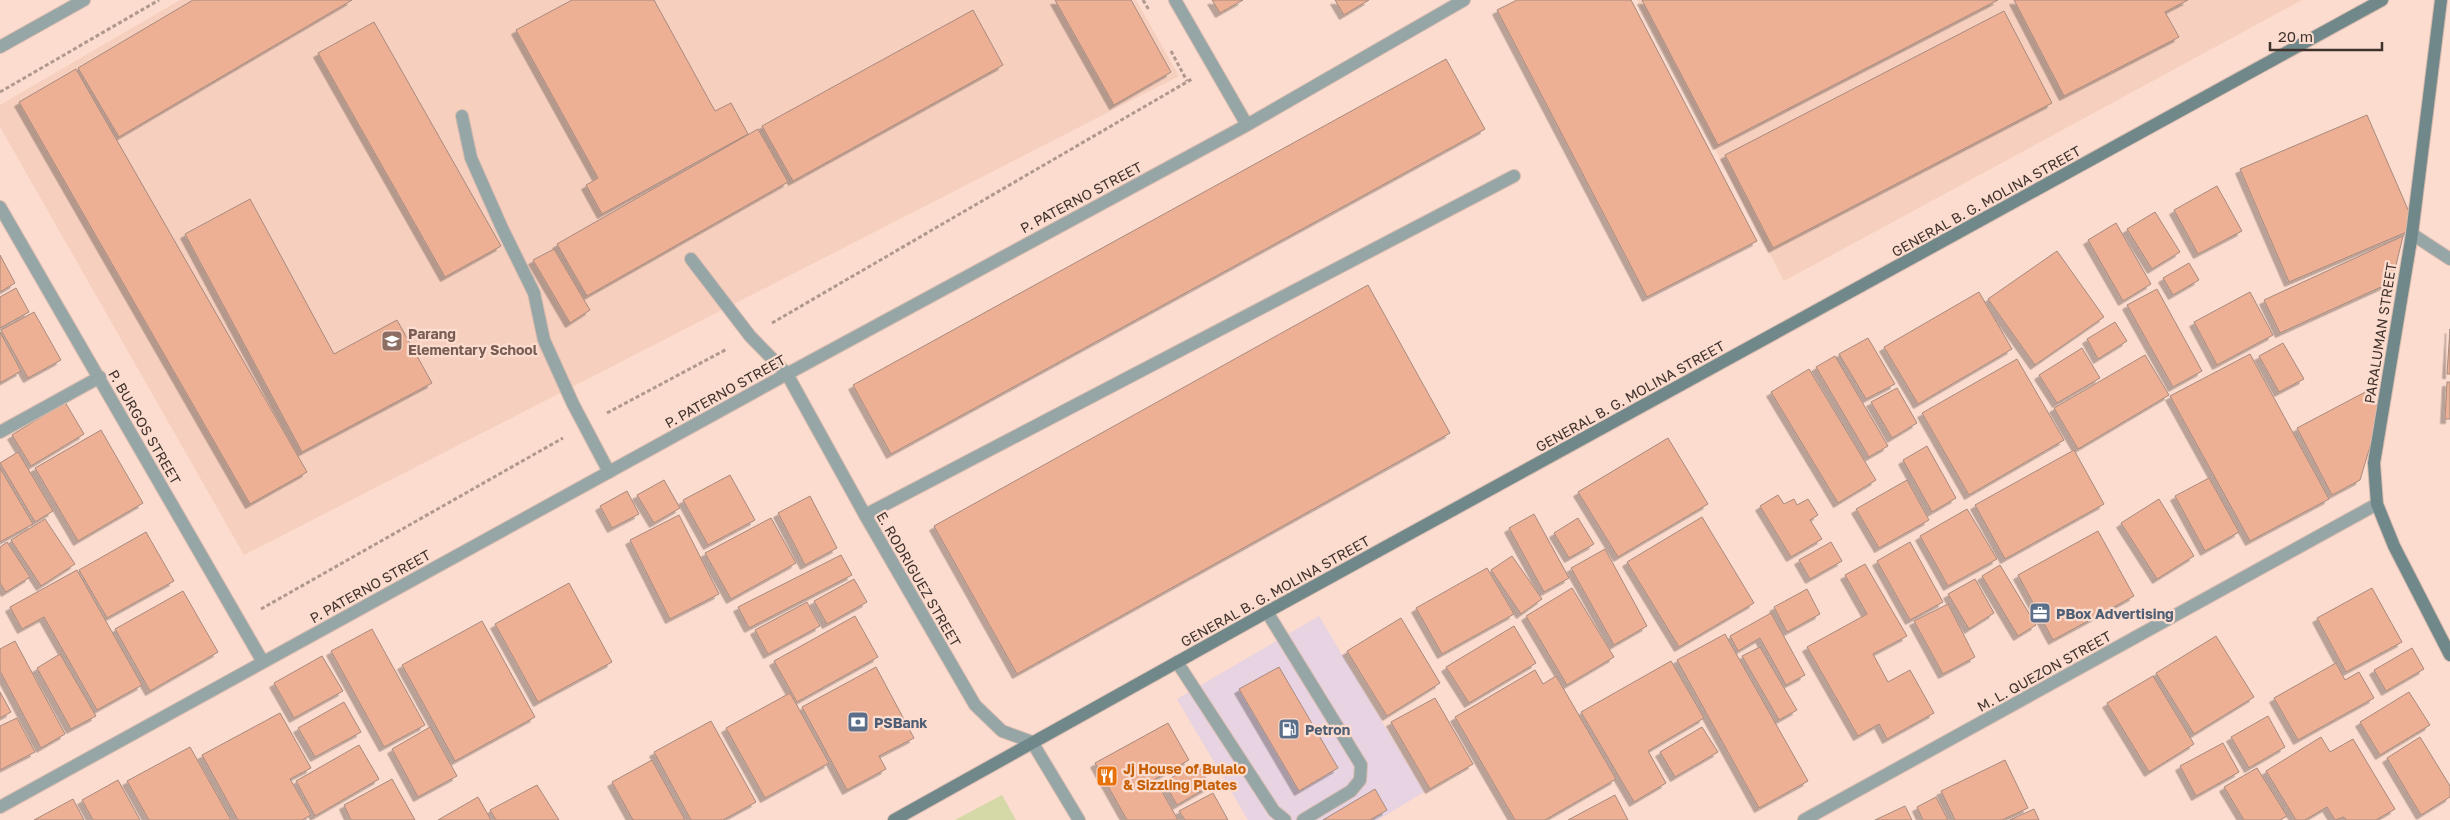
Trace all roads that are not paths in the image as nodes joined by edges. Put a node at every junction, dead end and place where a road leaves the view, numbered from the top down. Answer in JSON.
{"nodes":[{"id":1,"x":84,"y":0,"type":"edge"},
{"id":2,"x":1175,"y":0,"type":"edge"},
{"id":3,"x":1464,"y":0,"type":"edge"},
{"id":4,"x":2382,"y":0,"type":"edge"},
{"id":5,"x":2441,"y":0,"type":"edge"},
{"id":6,"x":0,"y":47,"type":"edge"},
{"id":7,"x":462,"y":116,"type":"dead end"},
{"id":8,"x":1246,"y":125,"type":"junction"},
{"id":9,"x":1514,"y":176,"type":"dead end"},
{"id":10,"x":0,"y":207,"type":"edge"},
{"id":11,"x":2412,"y":234,"type":"junction"},
{"id":12,"x":691,"y":259,"type":"dead end"},
{"id":13,"x":2450,"y":259,"type":"edge"},
{"id":14,"x":787,"y":374,"type":"junction"},
{"id":15,"x":100,"y":378,"type":"junction"},
{"id":16,"x":0,"y":432,"type":"edge"},
{"id":17,"x":609,"y":472,"type":"junction"},
{"id":18,"x":2377,"y":504,"type":"junction"},
{"id":19,"x":865,"y":515,"type":"junction"},
{"id":20,"x":1267,"y":612,"type":"junction"},
{"id":21,"x":2450,"y":655,"type":"edge"},
{"id":22,"x":263,"y":662,"type":"junction"},
{"id":23,"x":1177,"y":662,"type":"junction"},
{"id":24,"x":1032,"y":742,"type":"junction"},
{"id":25,"x":0,"y":808,"type":"edge"},
{"id":26,"x":894,"y":820,"type":"edge"},
{"id":27,"x":1079,"y":820,"type":"edge"},
{"id":28,"x":1285,"y":820,"type":"edge"},
{"id":29,"x":1303,"y":820,"type":"edge"},
{"id":30,"x":1804,"y":820,"type":"edge"}],
"edges":[{"from":1,"to":6,"type":"street"},
{"from":2,"to":8,"type":"street"},
{"from":3,"to":8,"type":"street","name":"P. PATERNO STREET"},
{"from":4,"to":20,"type":"street","name":"GENERAL B. G. MOLINA STREET"},
{"from":5,"to":11,"type":"street","name":"PARALUMAN STREET"},
{"from":7,"to":17,"type":"street"},
{"from":8,"to":14,"type":"street","name":"P. PATERNO STREET"},
{"from":9,"to":19,"type":"street"},
{"from":10,"to":15,"type":"street","name":"P. BURGOS STREET"},
{"from":11,"to":13,"type":"street"},
{"from":11,"to":18,"type":"street","name":"PARALUMAN STREET"},
{"from":12,"to":14,"type":"street","name":"E. RODRIGUEZ STREET"},
{"from":14,"to":17,"type":"street","name":"P. PATERNO STREET"},
{"from":14,"to":19,"type":"street","name":"E. RODRIGUEZ STREET"},
{"from":15,"to":16,"type":"street"},
{"from":15,"to":22,"type":"street","name":"P. BURGOS STREET"},
{"from":17,"to":22,"type":"street","name":"P. PATERNO STREET"},
{"from":18,"to":21,"type":"street","name":"PARALUMAN STREET"},
{"from":18,"to":30,"type":"street","name":"M. L. QUEZON STREET"},
{"from":19,"to":24,"type":"street","name":"E. RODRIGUEZ STREET"},
{"from":20,"to":23,"type":"street","name":"GENERAL B. G. MOLINA STREET"},
{"from":20,"to":29,"type":"street"},
{"from":22,"to":25,"type":"street","name":"P. PATERNO STREET"},
{"from":23,"to":24,"type":"street","name":"GENERAL B. G. MOLINA STREET"},
{"from":23,"to":28,"type":"street"},
{"from":24,"to":26,"type":"street","name":"GENERAL B. G. MOLINA STREET"},
{"from":24,"to":27,"type":"street"}]}
